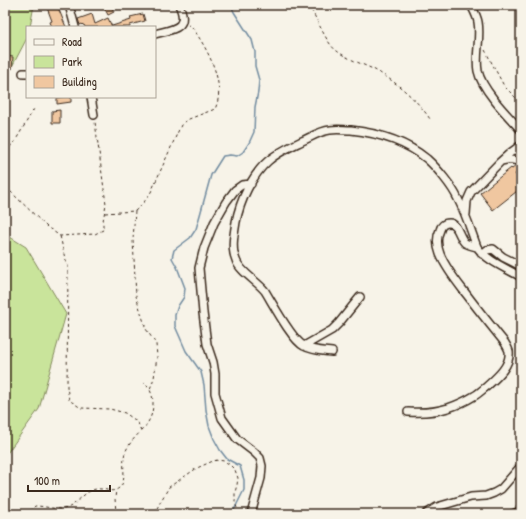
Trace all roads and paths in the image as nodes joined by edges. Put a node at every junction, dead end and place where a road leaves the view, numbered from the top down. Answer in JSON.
{"nodes":[{"id":1,"x":69,"y":5,"type":"edge"},
{"id":2,"x":178,"y":5,"type":"edge"},
{"id":3,"x":308,"y":5,"type":"edge"},
{"id":4,"x":471,"y":5,"type":"edge"},
{"id":5,"x":182,"y":21,"type":"junction"},
{"id":6,"x":75,"y":26,"type":"edge"},
{"id":7,"x":156,"y":34,"type":"edge"},
{"id":8,"x":478,"y":40,"type":"junction"},
{"id":9,"x":91,"y":98,"type":"edge"},
{"id":10,"x":521,"y":103,"type":"edge"},
{"id":11,"x":34,"y":109,"type":"dead end"},
{"id":12,"x":94,"y":115,"type":"joint"},
{"id":13,"x":430,"y":119,"type":"dead end"},
{"id":14,"x":521,"y":130,"type":"edge"},
{"id":15,"x":521,"y":145,"type":"edge"},
{"id":16,"x":5,"y":150,"type":"edge"},
{"id":17,"x":500,"y":162,"type":"junction"},
{"id":18,"x":521,"y":163,"type":"edge"},
{"id":19,"x":250,"y":184,"type":"junction"},
{"id":20,"x":5,"y":189,"type":"edge"},
{"id":21,"x":135,"y":211,"type":"junction"},
{"id":22,"x":105,"y":213,"type":"junction"},
{"id":23,"x":466,"y":218,"type":"junction"},
{"id":24,"x":60,"y":236,"type":"junction"},
{"id":25,"x":477,"y":247,"type":"junction"},
{"id":26,"x":482,"y":254,"type":"junction"},
{"id":27,"x":521,"y":266,"type":"edge"},
{"id":28,"x":521,"y":276,"type":"edge"},
{"id":29,"x":360,"y":297,"type":"dead end"},
{"id":30,"x":304,"y":346,"type":"junction"},
{"id":31,"x":332,"y":352,"type":"dead end"},
{"id":32,"x":144,"y":383,"type":"dead end"},
{"id":33,"x":150,"y":389,"type":"junction"},
{"id":34,"x":408,"y":412,"type":"dead end"},
{"id":35,"x":141,"y":432,"type":"junction"},
{"id":36,"x":521,"y":466,"type":"edge"},
{"id":37,"x":116,"y":490,"type":"junction"},
{"id":38,"x":521,"y":508,"type":"edge"},
{"id":39,"x":24,"y":514,"type":"edge"},
{"id":40,"x":116,"y":514,"type":"edge"},
{"id":41,"x":154,"y":514,"type":"edge"},
{"id":42,"x":234,"y":514,"type":"edge"},
{"id":43,"x":251,"y":514,"type":"edge"},
{"id":44,"x":426,"y":514,"type":"edge"},
{"id":45,"x":513,"y":514,"type":"edge"}],
"edges":[{"from":1,"to":6,"type":"street"},
{"from":2,"to":5,"type":"street"},
{"from":3,"to":13,"type":"path"},
{"from":4,"to":8,"type":"street"},
{"from":5,"to":7,"type":"street"},
{"from":5,"to":21,"type":"path"},
{"from":8,"to":10,"type":"path"},
{"from":8,"to":14,"type":"street"},
{"from":9,"to":12,"type":"street"},
{"from":11,"to":16,"type":"path"},
{"from":12,"to":22,"type":"path"},
{"from":15,"to":17,"type":"street"},
{"from":17,"to":18,"type":"street"},
{"from":17,"to":23,"type":"street"},
{"from":19,"to":23,"type":"street"},
{"from":19,"to":30,"type":"street"},
{"from":19,"to":43,"type":"street"},
{"from":20,"to":24,"type":"path"},
{"from":21,"to":22,"type":"path"},
{"from":21,"to":33,"type":"path"},
{"from":22,"to":24,"type":"path"},
{"from":23,"to":25,"type":"street"},
{"from":24,"to":35,"type":"path"},
{"from":25,"to":26,"type":"street"},
{"from":25,"to":34,"type":"street"},
{"from":26,"to":27,"type":"street"},
{"from":26,"to":28,"type":"street"},
{"from":29,"to":30,"type":"street"},
{"from":30,"to":31,"type":"street"},
{"from":32,"to":33,"type":"path"},
{"from":33,"to":35,"type":"path"},
{"from":35,"to":37,"type":"path"},
{"from":36,"to":44,"type":"street"},
{"from":37,"to":39,"type":"path"},
{"from":37,"to":40,"type":"path"},
{"from":38,"to":45,"type":"street"},
{"from":41,"to":42,"type":"path"}]}
